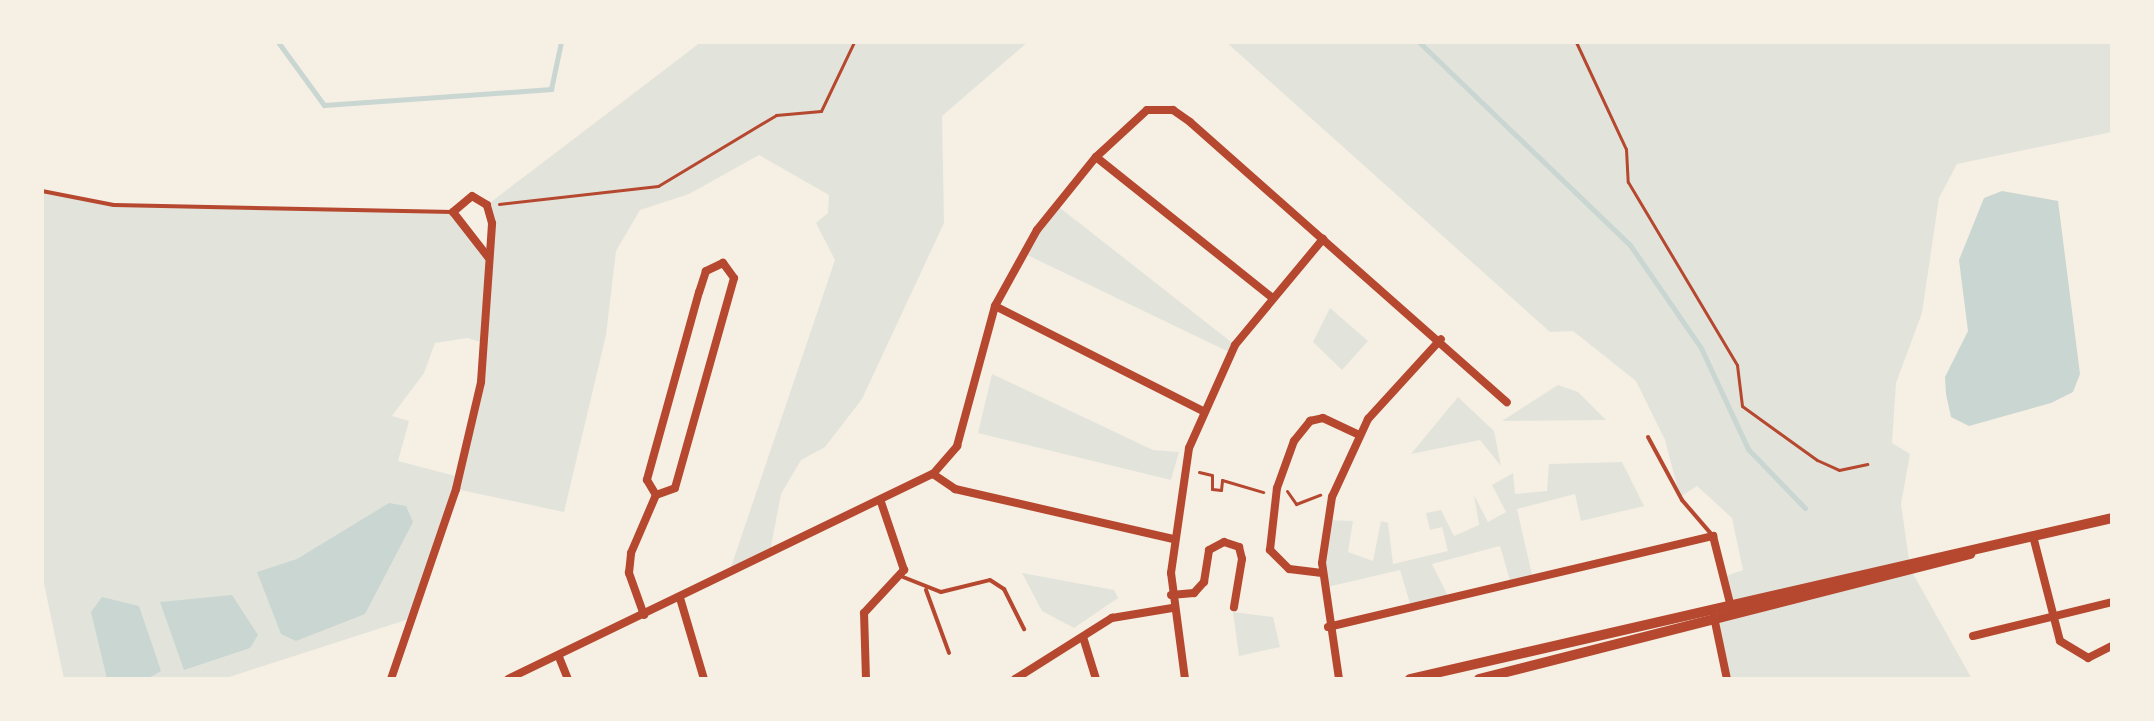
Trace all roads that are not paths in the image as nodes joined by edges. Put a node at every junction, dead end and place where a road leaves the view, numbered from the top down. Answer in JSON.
{"nodes":[{"id":1,"x":1096,"y":157,"type":"junction"},
{"id":2,"x":42,"y":191,"type":"edge"},
{"id":3,"x":453,"y":212,"type":"junction"},
{"id":4,"x":1323,"y":239,"type":"junction"},
{"id":5,"x":488,"y":257,"type":"junction"},
{"id":6,"x":1270,"y":296,"type":"junction"},
{"id":7,"x":995,"y":306,"type":"junction"},
{"id":8,"x":1441,"y":339,"type":"junction"},
{"id":9,"x":1507,"y":402,"type":"dead end"},
{"id":10,"x":1201,"y":410,"type":"junction"},
{"id":11,"x":1358,"y":434,"type":"junction"},
{"id":12,"x":1648,"y":437,"type":"dead end"},
{"id":13,"x":933,"y":474,"type":"junction"},
{"id":14,"x":656,"y":495,"type":"junction"},
{"id":15,"x":881,"y":502,"type":"junction"},
{"id":16,"x":2112,"y":518,"type":"edge"},
{"id":17,"x":1713,"y":536,"type":"junction"},
{"id":18,"x":2033,"y":536,"type":"junction"},
{"id":19,"x":1174,"y":539,"type":"junction"},
{"id":20,"x":2010,"y":542,"type":"junction"},
{"id":21,"x":1322,"y":573,"type":"junction"},
{"id":22,"x":903,"y":577,"type":"junction"},
{"id":23,"x":926,"y":590,"type":"junction"},
{"id":24,"x":1171,"y":595,"type":"junction"},
{"id":25,"x":680,"y":598,"type":"junction"},
{"id":26,"x":2112,"y":602,"type":"edge"},
{"id":27,"x":1730,"y":603,"type":"junction"},
{"id":28,"x":1234,"y":607,"type":"dead end"},
{"id":29,"x":1172,"y":608,"type":"junction"},
{"id":30,"x":1713,"y":608,"type":"junction"},
{"id":31,"x":644,"y":615,"type":"junction"},
{"id":32,"x":2053,"y":616,"type":"junction"},
{"id":33,"x":1716,"y":624,"type":"junction"},
{"id":34,"x":1328,"y":627,"type":"junction"},
{"id":35,"x":1024,"y":629,"type":"dead end"},
{"id":36,"x":1973,"y":636,"type":"dead end"},
{"id":37,"x":1083,"y":637,"type":"junction"},
{"id":38,"x":2112,"y":646,"type":"edge"},
{"id":39,"x":949,"y":653,"type":"dead end"},
{"id":40,"x":559,"y":657,"type":"junction"},
{"id":41,"x":391,"y":679,"type":"edge"},
{"id":42,"x":508,"y":679,"type":"edge"},
{"id":43,"x":568,"y":679,"type":"edge"},
{"id":44,"x":704,"y":679,"type":"edge"},
{"id":45,"x":866,"y":679,"type":"edge"},
{"id":46,"x":1015,"y":679,"type":"edge"},
{"id":47,"x":1096,"y":679,"type":"edge"},
{"id":48,"x":1185,"y":679,"type":"edge"},
{"id":49,"x":1339,"y":679,"type":"edge"},
{"id":50,"x":1410,"y":679,"type":"edge"},
{"id":51,"x":1479,"y":679,"type":"edge"},
{"id":52,"x":1727,"y":679,"type":"edge"}],
"edges":[{"from":1,"to":4,"type":"street"},
{"from":1,"to":6,"type":"street"},
{"from":1,"to":7,"type":"street"},
{"from":2,"to":3,"type":"lane"},
{"from":3,"to":5,"type":"street"},
{"from":3,"to":5,"type":"street"},
{"from":4,"to":6,"type":"street"},
{"from":4,"to":8,"type":"street"},
{"from":5,"to":41,"type":"street"},
{"from":6,"to":10,"type":"street"},
{"from":7,"to":10,"type":"street"},
{"from":7,"to":13,"type":"street"},
{"from":8,"to":9,"type":"street"},
{"from":8,"to":11,"type":"street"},
{"from":10,"to":19,"type":"street"},
{"from":11,"to":21,"type":"street"},
{"from":11,"to":21,"type":"street"},
{"from":12,"to":17,"type":"lane"},
{"from":13,"to":15,"type":"street"},
{"from":13,"to":19,"type":"street"},
{"from":14,"to":14,"type":"street"},
{"from":14,"to":31,"type":"street"},
{"from":15,"to":22,"type":"street"},
{"from":15,"to":25,"type":"street"},
{"from":16,"to":18,"type":"street"},
{"from":17,"to":27,"type":"street"},
{"from":17,"to":34,"type":"street"},
{"from":18,"to":20,"type":"street"},
{"from":18,"to":32,"type":"street"},
{"from":19,"to":24,"type":"street"},
{"from":20,"to":27,"type":"street"},
{"from":20,"to":33,"type":"street"},
{"from":21,"to":34,"type":"street"},
{"from":22,"to":23,"type":"lane"},
{"from":22,"to":45,"type":"street"},
{"from":23,"to":35,"type":"lane"},
{"from":23,"to":39,"type":"lane"},
{"from":24,"to":28,"type":"street"},
{"from":24,"to":29,"type":"street"},
{"from":25,"to":31,"type":"street"},
{"from":25,"to":44,"type":"street"},
{"from":26,"to":32,"type":"street"},
{"from":27,"to":30,"type":"street"},
{"from":29,"to":37,"type":"street"},
{"from":29,"to":48,"type":"street"},
{"from":30,"to":33,"type":"street"},
{"from":30,"to":50,"type":"street"},
{"from":31,"to":40,"type":"street"},
{"from":32,"to":36,"type":"street"},
{"from":32,"to":38,"type":"street"},
{"from":33,"to":51,"type":"street"},
{"from":33,"to":52,"type":"street"},
{"from":34,"to":49,"type":"street"},
{"from":37,"to":46,"type":"street"},
{"from":37,"to":47,"type":"street"},
{"from":40,"to":42,"type":"street"},
{"from":40,"to":43,"type":"street"}]}
